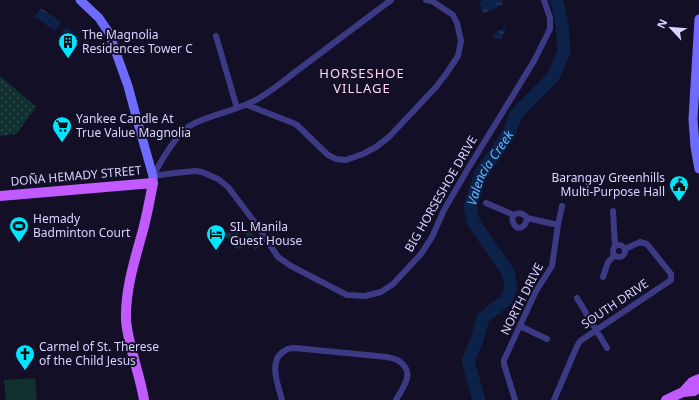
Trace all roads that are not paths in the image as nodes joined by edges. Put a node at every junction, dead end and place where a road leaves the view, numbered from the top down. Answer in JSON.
{"nodes":[{"id":1,"x":80,"y":0,"type":"edge"},
{"id":2,"x":391,"y":0,"type":"edge"},
{"id":3,"x":426,"y":0,"type":"edge"},
{"id":4,"x":544,"y":0,"type":"edge"},
{"id":5,"x":699,"y":20,"type":"edge"},
{"id":6,"x":216,"y":36,"type":"dead end"},
{"id":7,"x":246,"y":105,"type":"junction"},
{"id":8,"x":237,"y":108,"type":"junction"},
{"id":9,"x":699,"y":169,"type":"edge"},
{"id":10,"x":153,"y":179,"type":"junction"},
{"id":11,"x":0,"y":196,"type":"edge"},
{"id":12,"x":486,"y":203,"type":"dead end"},
{"id":13,"x":562,"y":206,"type":"dead end"},
{"id":14,"x":612,"y":211,"type":"dead end"},
{"id":15,"x":514,"y":215,"type":"junction"},
{"id":16,"x":527,"y":218,"type":"junction"},
{"id":17,"x":558,"y":225,"type":"junction"},
{"id":18,"x":615,"y":246,"type":"junction"},
{"id":19,"x":624,"y":248,"type":"junction"},
{"id":20,"x":614,"y":256,"type":"junction"},
{"id":21,"x":603,"y":277,"type":"dead end"},
{"id":22,"x":577,"y":298,"type":"dead end"},
{"id":23,"x":520,"y":326,"type":"junction"},
{"id":24,"x":596,"y":330,"type":"junction"},
{"id":25,"x":547,"y":339,"type":"dead end"},
{"id":26,"x":607,"y":348,"type":"dead end"},
{"id":27,"x":699,"y":379,"type":"edge"},
{"id":28,"x":699,"y":388,"type":"edge"},
{"id":29,"x":683,"y":392,"type":"junction"},
{"id":30,"x":144,"y":400,"type":"edge"},
{"id":31,"x":282,"y":400,"type":"edge"},
{"id":32,"x":396,"y":400,"type":"edge"},
{"id":33,"x":515,"y":400,"type":"edge"},
{"id":34,"x":554,"y":400,"type":"edge"},
{"id":35,"x":666,"y":400,"type":"edge"}],
"edges":[{"from":1,"to":10,"type":"main road"},
{"from":2,"to":7,"type":"street"},
{"from":3,"to":7,"type":"street"},
{"from":4,"to":10,"type":"street","name":"BIG HORSESHOE DRIVE"},
{"from":5,"to":9,"type":"main road"},
{"from":6,"to":8,"type":"street"},
{"from":7,"to":8,"type":"street"},
{"from":8,"to":10,"type":"street"},
{"from":10,"to":11,"type":"main road","name":"DOÑA HEMADY STREET"},
{"from":10,"to":30,"type":"main road"},
{"from":12,"to":15,"type":"street"},
{"from":13,"to":17,"type":"street","name":"NORTH DRIVE"},
{"from":14,"to":18,"type":"street"},
{"from":15,"to":16,"type":"street"},
{"from":15,"to":16,"type":"street"},
{"from":16,"to":17,"type":"street"},
{"from":17,"to":23,"type":"street","name":"NORTH DRIVE"},
{"from":18,"to":19,"type":"street"},
{"from":18,"to":20,"type":"street"},
{"from":19,"to":20,"type":"street"},
{"from":19,"to":24,"type":"street","name":"SOUTH DRIVE"},
{"from":20,"to":21,"type":"street"},
{"from":22,"to":24,"type":"street"},
{"from":23,"to":25,"type":"street"},
{"from":23,"to":33,"type":"street","name":"NORTH DRIVE"},
{"from":24,"to":26,"type":"street"},
{"from":24,"to":34,"type":"street","name":"SOUTH DRIVE"},
{"from":27,"to":29,"type":"main road"},
{"from":28,"to":29,"type":"main road"},
{"from":29,"to":35,"type":"main road"},
{"from":31,"to":32,"type":"street"}]}
